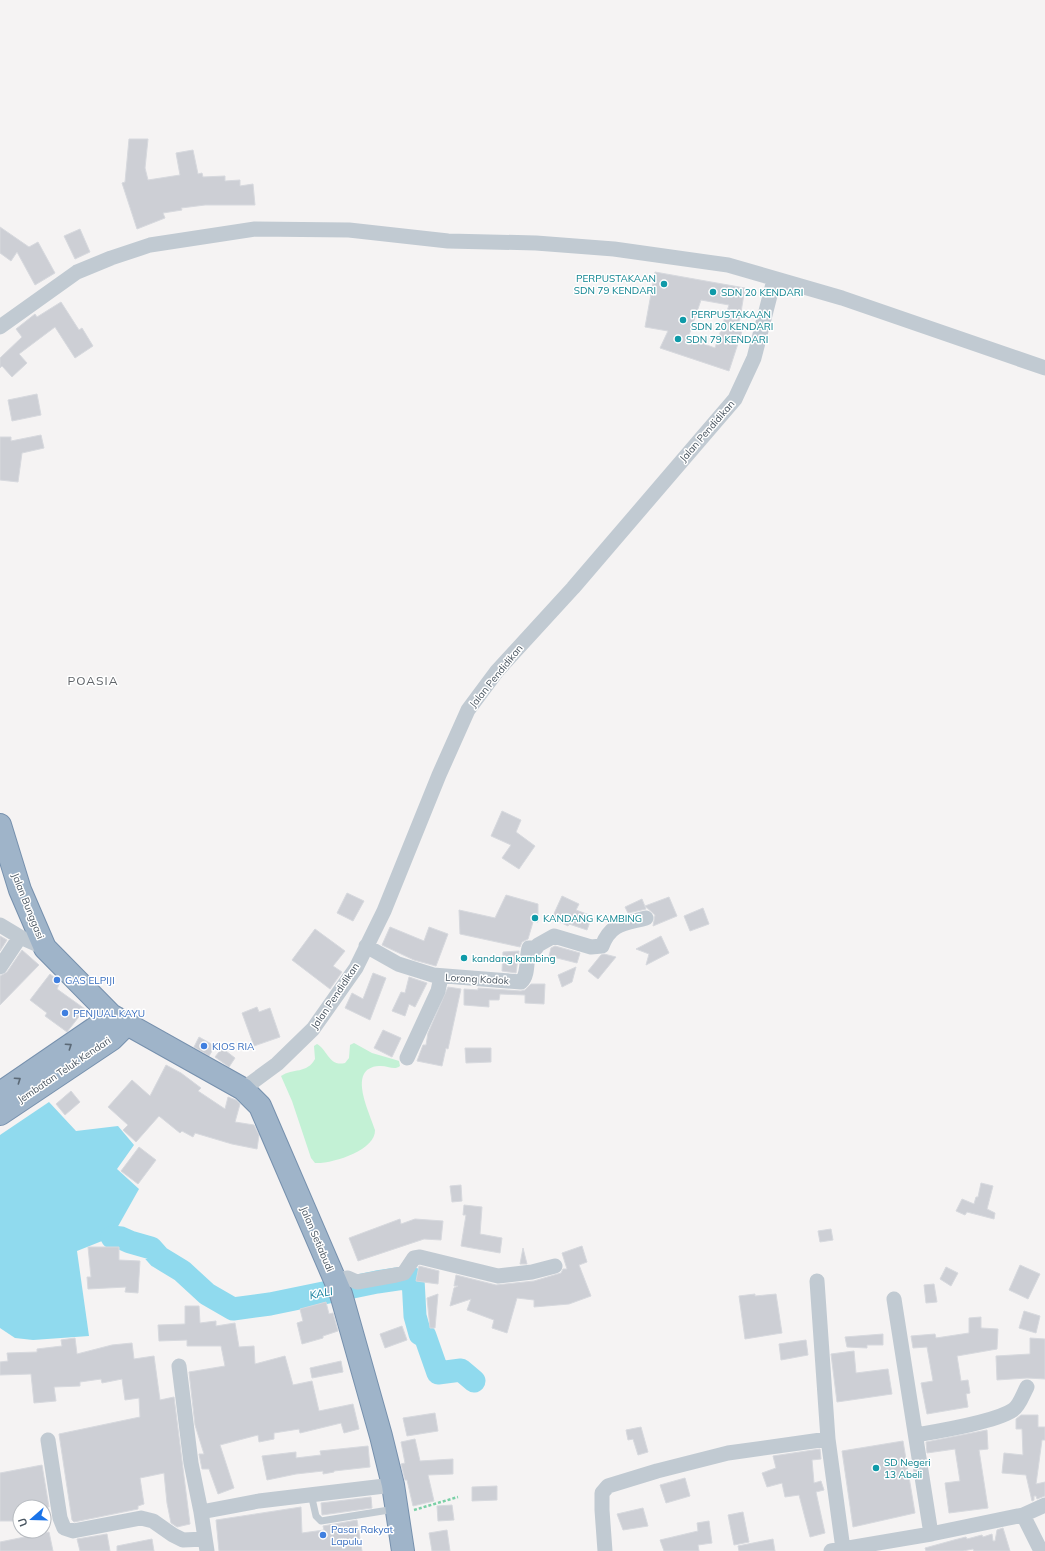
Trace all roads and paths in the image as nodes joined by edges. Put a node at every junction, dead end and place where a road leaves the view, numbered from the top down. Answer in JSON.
{"nodes":[{"id":1,"x":774,"y":280,"type":"junction"},
{"id":2,"x":0,"y":327,"type":"edge"},
{"id":3,"x":1045,"y":368,"type":"edge"},
{"id":4,"x":0,"y":825,"type":"edge"},
{"id":5,"x":646,"y":918,"type":"dead end"},
{"id":6,"x":0,"y":925,"type":"edge"},
{"id":7,"x":20,"y":937,"type":"junction"},
{"id":8,"x":366,"y":946,"type":"junction"},
{"id":9,"x":45,"y":948,"type":"junction"},
{"id":10,"x":0,"y":967,"type":"edge"},
{"id":11,"x":441,"y":977,"type":"junction"},
{"id":12,"x":119,"y":1020,"type":"junction"},
{"id":13,"x":407,"y":1058,"type":"dead end"},
{"id":14,"x":42,"y":1075,"type":"junction"},
{"id":15,"x":243,"y":1089,"type":"junction"},
{"id":16,"x":0,"y":1093,"type":"edge"},
{"id":17,"x":0,"y":1114,"type":"edge"},
{"id":18,"x":555,"y":1266,"type":"dead end"},
{"id":19,"x":818,"y":1281,"type":"dead end"},
{"id":20,"x":337,"y":1286,"type":"junction"},
{"id":21,"x":894,"y":1299,"type":"dead end"},
{"id":22,"x":179,"y":1366,"type":"dead end"},
{"id":23,"x":1027,"y":1387,"type":"dead end"},
{"id":24,"x":916,"y":1435,"type":"junction"},
{"id":25,"x":828,"y":1439,"type":"junction"},
{"id":26,"x":48,"y":1440,"type":"dead end"},
{"id":27,"x":393,"y":1485,"type":"junction"},
{"id":28,"x":311,"y":1494,"type":"junction"},
{"id":29,"x":458,"y":1497,"type":"dead end"},
{"id":30,"x":1045,"y":1505,"type":"edge"},
{"id":31,"x":201,"y":1512,"type":"junction"},
{"id":32,"x":396,"y":1512,"type":"junction"},
{"id":33,"x":1023,"y":1515,"type":"junction"},
{"id":34,"x":931,"y":1534,"type":"junction"},
{"id":35,"x":206,"y":1545,"type":"edge"},
{"id":36,"x":403,"y":1551,"type":"edge"},
{"id":37,"x":605,"y":1551,"type":"edge"},
{"id":38,"x":835,"y":1551,"type":"edge"},
{"id":39,"x":1041,"y":1551,"type":"edge"}],
"edges":[{"from":1,"to":2,"type":"street"},
{"from":1,"to":3,"type":"street"},
{"from":1,"to":8,"type":"street","name":"Jalan Pendidikan"},
{"from":4,"to":9,"type":"highway","name":"Jalan Bunggasi"},
{"from":5,"to":11,"type":"street","name":"Lorong Kodok"},
{"from":6,"to":7,"type":"street"},
{"from":7,"to":9,"type":"street"},
{"from":7,"to":10,"type":"street"},
{"from":8,"to":11,"type":"street","name":"Lorong Kodok"},
{"from":8,"to":15,"type":"street","name":"Jalan Pendidikan"},
{"from":9,"to":12,"type":"highway","name":"Jalan Bunggasi"},
{"from":11,"to":13,"type":"street"},
{"from":12,"to":14,"type":"highway","name":"Jembatan Teluk Kendari"},
{"from":12,"to":15,"type":"highway","name":"Jalan Setiabudi"},
{"from":16,"to":14,"type":"highway","name":"Jembatan Teluk Kendari","one_way":true},
{"from":14,"to":17,"type":"highway","name":"Jembatan Teluk Kendari"},
{"from":15,"to":20,"type":"highway","name":"Jalan Setiabudi"},
{"from":18,"to":20,"type":"street"},
{"from":19,"to":25,"type":"street"},
{"from":20,"to":27,"type":"highway","name":"Jalan Setiabudi"},
{"from":21,"to":24,"type":"street"},
{"from":22,"to":31,"type":"street"},
{"from":23,"to":24,"type":"street"},
{"from":24,"to":34,"type":"street"},
{"from":25,"to":37,"type":"street"},
{"from":25,"to":38,"type":"street"},
{"from":26,"to":35,"type":"street"},
{"from":27,"to":28,"type":"street"},
{"from":27,"to":32,"type":"highway","name":"Jalan Setiabudi"},
{"from":28,"to":31,"type":"street"},
{"from":28,"to":32,"type":"lane"},
{"from":29,"to":32,"type":"path"},
{"from":30,"to":33,"type":"street"},
{"from":31,"to":35,"type":"street"},
{"from":32,"to":36,"type":"highway","name":"Jalan Setiabudi"},
{"from":33,"to":34,"type":"street"},
{"from":33,"to":39,"type":"street"},
{"from":34,"to":38,"type":"street"}]}
